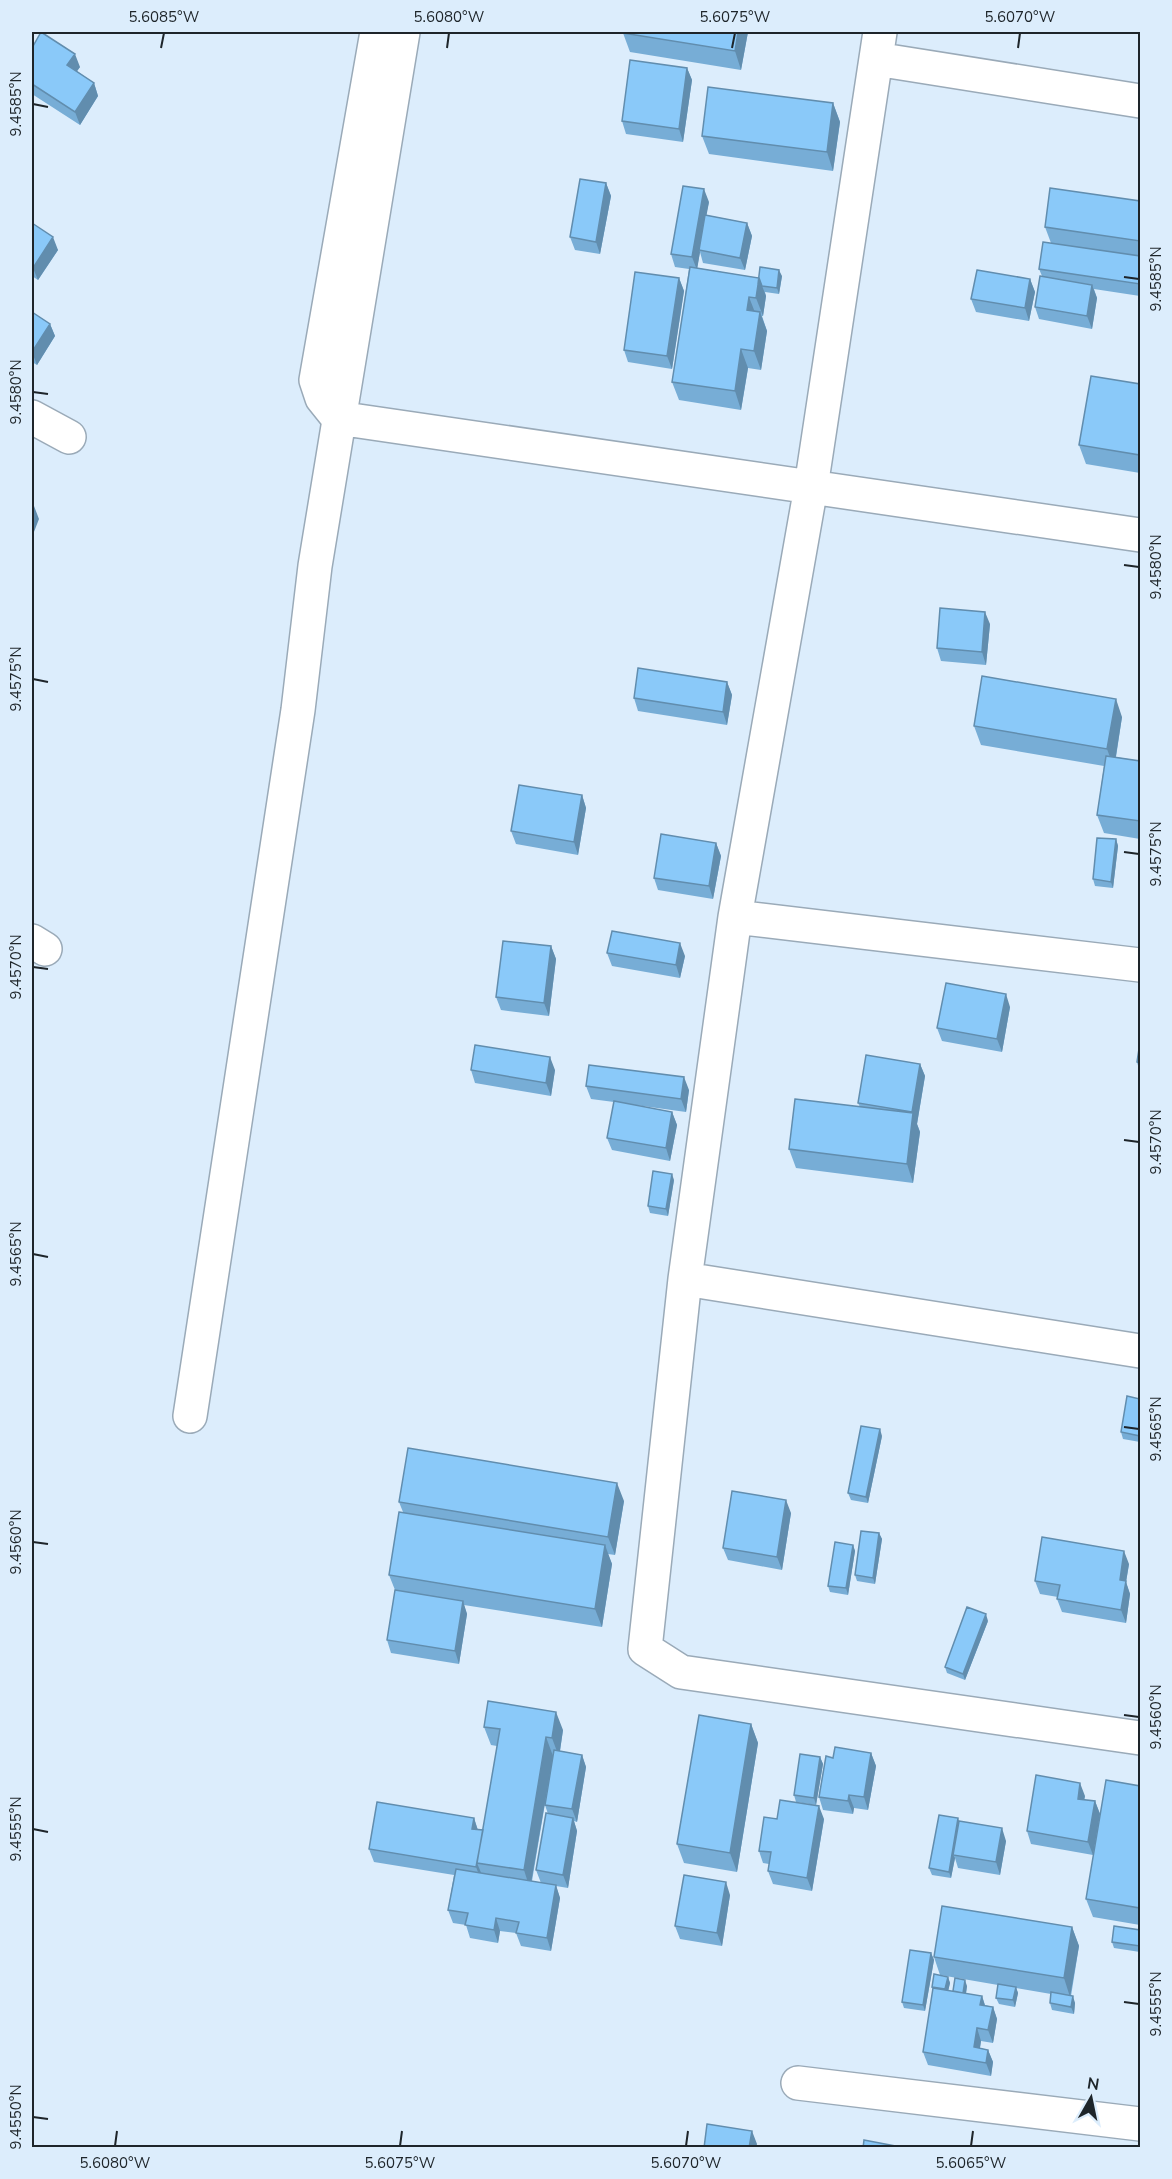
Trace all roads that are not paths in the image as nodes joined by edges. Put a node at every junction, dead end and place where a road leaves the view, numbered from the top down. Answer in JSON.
{"nodes":[{"id":1,"x":376,"y":32,"type":"edge"},
{"id":2,"x":403,"y":32,"type":"edge"},
{"id":3,"x":878,"y":45,"type":"edge"},
{"id":4,"x":1140,"y":101,"type":"edge"},
{"id":5,"x":32,"y":417,"type":"edge"},
{"id":6,"x":338,"y":418,"type":"junction"},
{"id":7,"x":69,"y":436,"type":"dead end"},
{"id":8,"x":811,"y":487,"type":"junction"},
{"id":9,"x":1140,"y":535,"type":"edge"},
{"id":10,"x":735,"y":917,"type":"junction"},
{"id":11,"x":1140,"y":965,"type":"edge"},
{"id":12,"x":685,"y":1279,"type":"junction"},
{"id":13,"x":1140,"y":1351,"type":"edge"},
{"id":14,"x":190,"y":1416,"type":"dead end"},
{"id":15,"x":1140,"y":1738,"type":"edge"},
{"id":16,"x":798,"y":2083,"type":"dead end"},
{"id":17,"x":1140,"y":2124,"type":"edge"}],
"edges":[{"from":1,"to":6,"type":"street"},
{"from":2,"to":6,"type":"street"},
{"from":3,"to":4,"type":"street"},
{"from":3,"to":8,"type":"street"},
{"from":5,"to":7,"type":"street"},
{"from":6,"to":8,"type":"street"},
{"from":6,"to":14,"type":"street"},
{"from":8,"to":9,"type":"street"},
{"from":8,"to":10,"type":"street"},
{"from":10,"to":11,"type":"street"},
{"from":10,"to":12,"type":"street"},
{"from":12,"to":13,"type":"street"},
{"from":12,"to":15,"type":"street"},
{"from":16,"to":17,"type":"street"}]}
